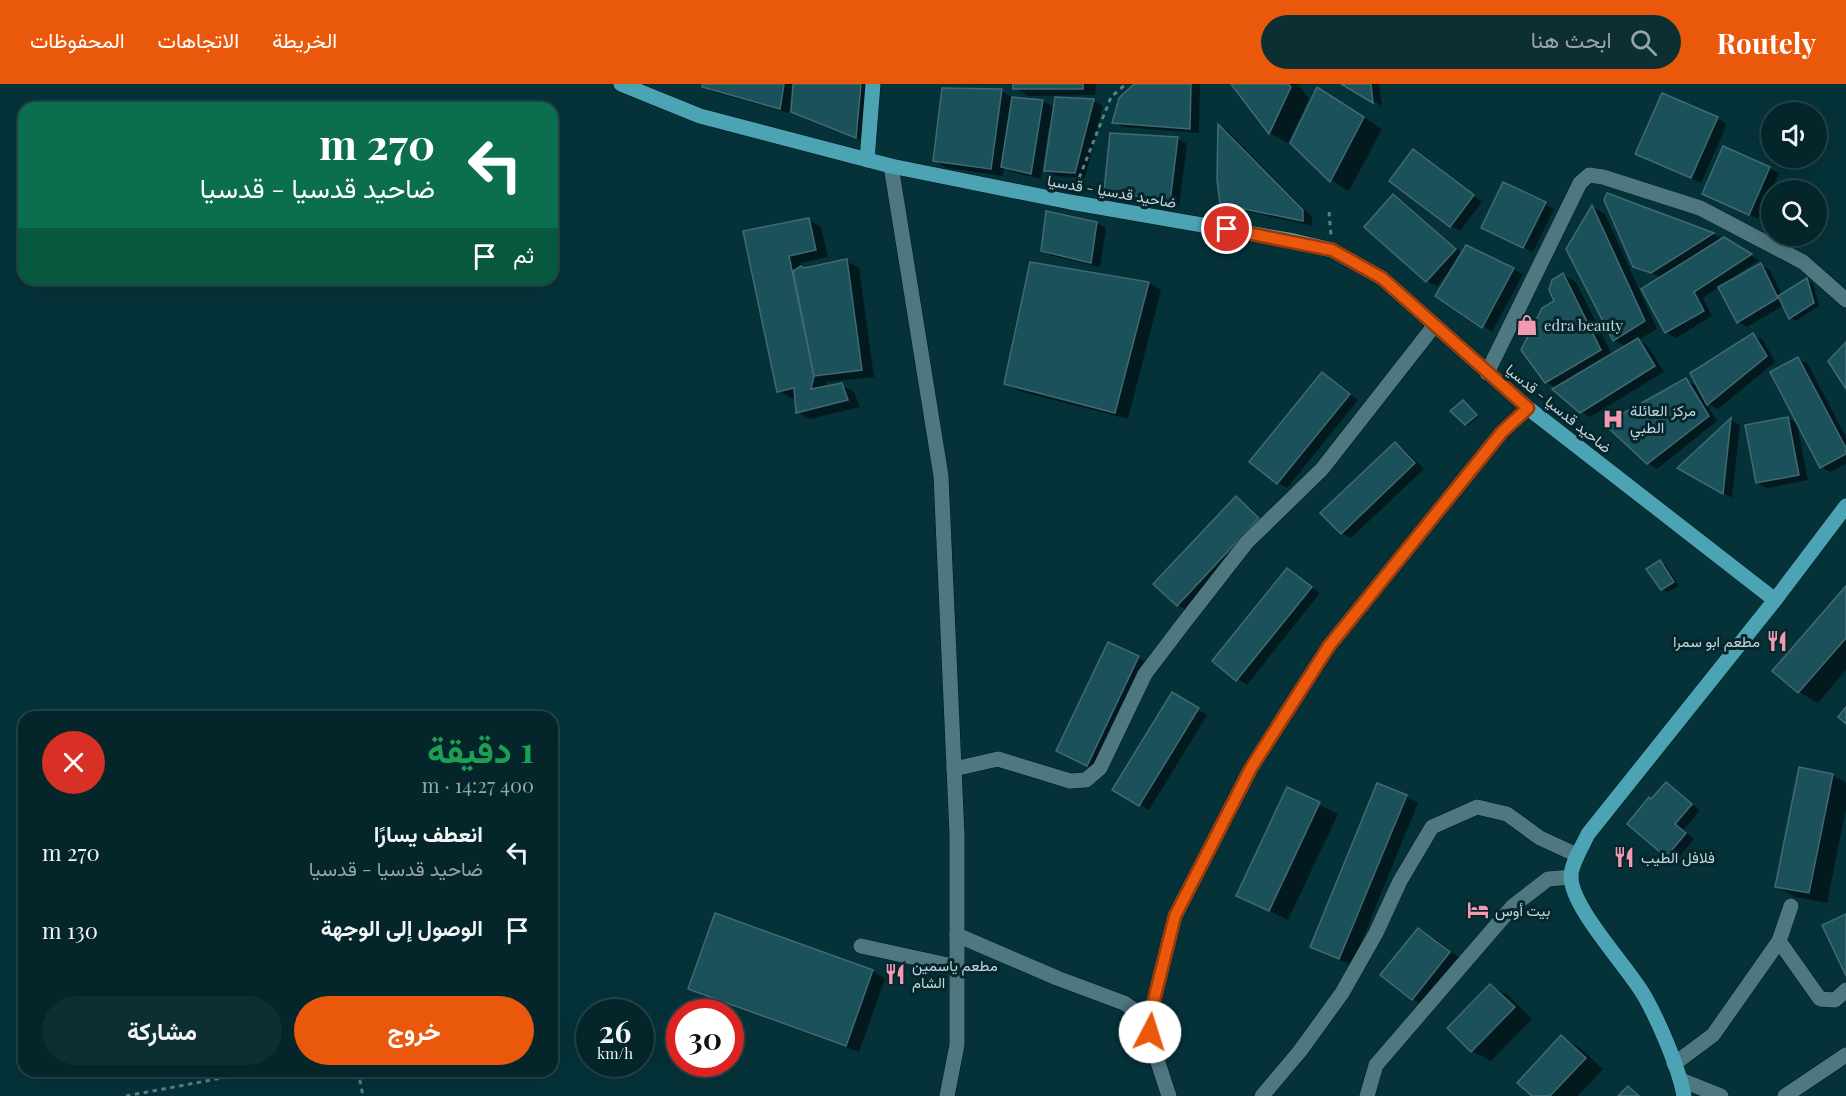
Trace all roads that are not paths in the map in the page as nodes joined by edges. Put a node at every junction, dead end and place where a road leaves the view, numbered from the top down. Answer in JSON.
{"nodes":[{"id":1,"x":621,"y":84,"type":"edge"},
{"id":2,"x":873,"y":84,"type":"edge"},
{"id":3,"x":867,"y":160,"type":"junction"},
{"id":4,"x":891,"y":166,"type":"junction"},
{"id":5,"x":1846,"y":300,"type":"edge"},
{"id":6,"x":1434,"y":326,"type":"junction"},
{"id":7,"x":1487,"y":373,"type":"junction"},
{"id":8,"x":1528,"y":408,"type":"junction"},
{"id":9,"x":1846,"y":506,"type":"edge"},
{"id":10,"x":1775,"y":600,"type":"junction"},
{"id":11,"x":954,"y":769,"type":"junction"},
{"id":12,"x":1578,"y":855,"type":"junction"},
{"id":13,"x":1570,"y":877,"type":"junction"},
{"id":14,"x":1791,"y":906,"type":"dead end"},
{"id":15,"x":957,"y":935,"type":"junction"},
{"id":16,"x":1779,"y":941,"type":"junction"},
{"id":17,"x":861,"y":946,"type":"dead end"},
{"id":18,"x":957,"y":967,"type":"junction"},
{"id":19,"x":1846,"y":990,"type":"edge"},
{"id":20,"x":1149,"y":1020,"type":"junction"},
{"id":21,"x":1846,"y":1054,"type":"edge"},
{"id":22,"x":1674,"y":1064,"type":"junction"},
{"id":23,"x":1681,"y":1080,"type":"junction"},
{"id":24,"x":947,"y":1096,"type":"edge"},
{"id":25,"x":1169,"y":1096,"type":"edge"},
{"id":26,"x":1262,"y":1096,"type":"edge"},
{"id":27,"x":1367,"y":1096,"type":"edge"},
{"id":28,"x":1684,"y":1096,"type":"edge"},
{"id":29,"x":1721,"y":1096,"type":"edge"},
{"id":30,"x":1785,"y":1096,"type":"edge"}],
"edges":[{"from":1,"to":3,"type":"main road","name":"ضاحيد قدسيا - قدسيا"},
{"from":2,"to":3,"type":"main road"},
{"from":3,"to":4,"type":"main road","name":"ضاحيد قدسيا - قدسيا"},
{"from":4,"to":6,"type":"main road","name":"ضاحيد قدسيا - قدسيا"},
{"from":4,"to":11,"type":"street"},
{"from":5,"to":7,"type":"street"},
{"from":6,"to":7,"type":"main road","name":"ضاحيد قدسيا - قدسيا"},
{"from":6,"to":11,"type":"street"},
{"from":7,"to":8,"type":"main road","name":"ضاحيد قدسيا - قدسيا"},
{"from":8,"to":10,"type":"main road","name":"ضاحيد قدسيا - قدسيا"},
{"from":8,"to":20,"type":"street"},
{"from":9,"to":10,"type":"main road"},
{"from":10,"to":12,"type":"main road"},
{"from":11,"to":15,"type":"street"},
{"from":12,"to":13,"type":"main road"},
{"from":12,"to":26,"type":"street"},
{"from":13,"to":22,"type":"main road"},
{"from":13,"to":27,"type":"street"},
{"from":14,"to":16,"type":"street"},
{"from":15,"to":18,"type":"street"},
{"from":15,"to":20,"type":"street"},
{"from":16,"to":19,"type":"street"},
{"from":16,"to":22,"type":"street"},
{"from":17,"to":18,"type":"street"},
{"from":18,"to":24,"type":"street"},
{"from":20,"to":25,"type":"street"},
{"from":21,"to":30,"type":"street"},
{"from":22,"to":23,"type":"main road"},
{"from":23,"to":28,"type":"main road"},
{"from":23,"to":29,"type":"street"}]}
